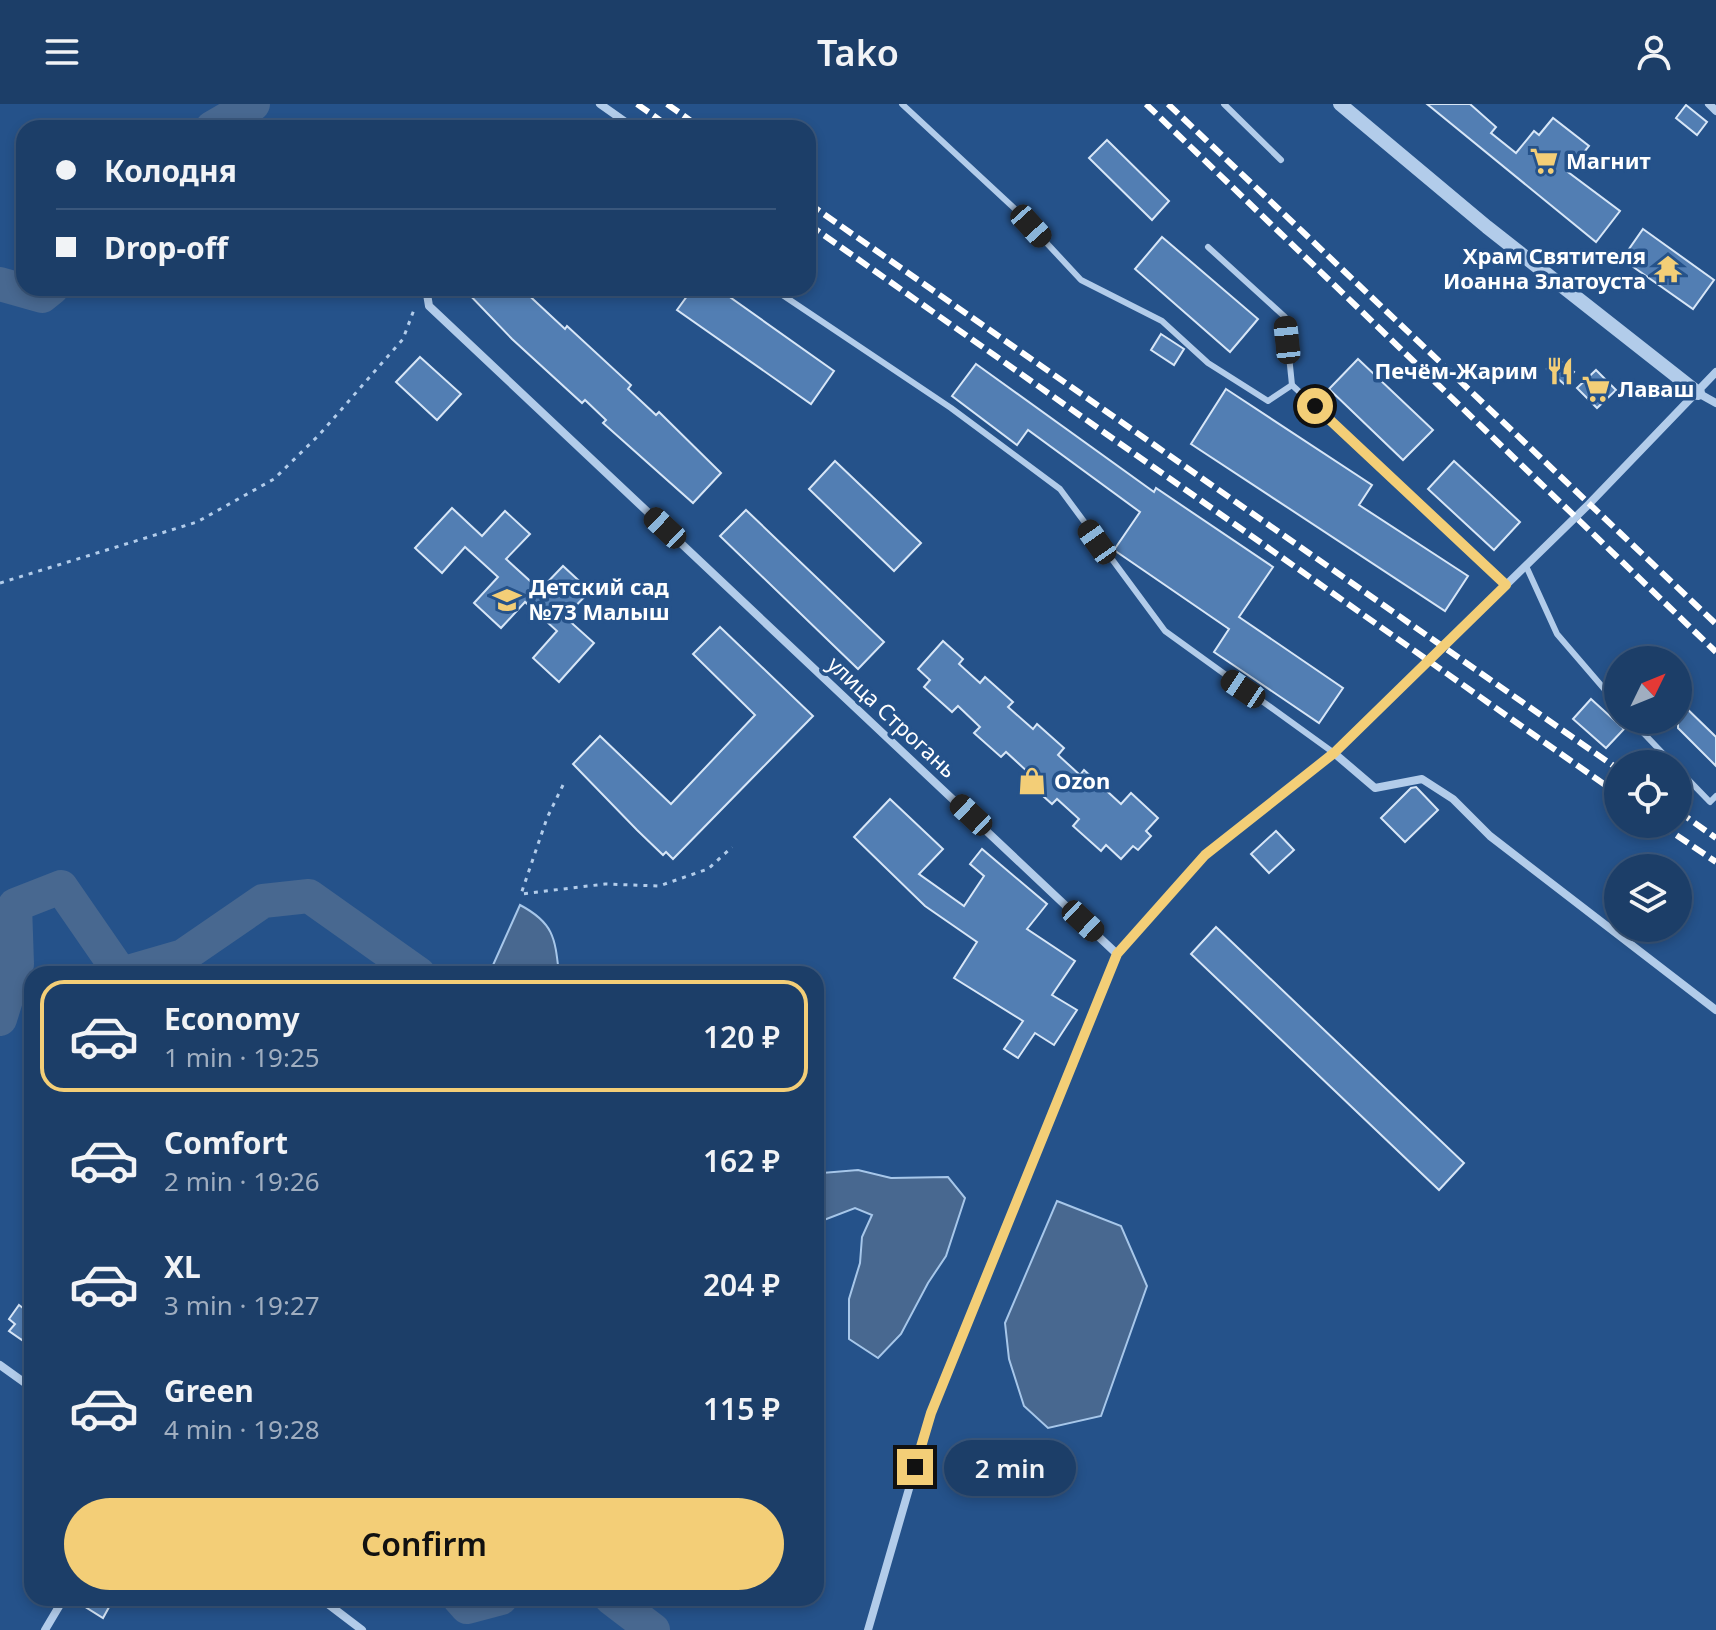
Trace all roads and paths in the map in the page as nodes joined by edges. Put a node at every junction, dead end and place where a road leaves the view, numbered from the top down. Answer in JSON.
{"nodes":[{"id":1,"x":600,"y":104,"type":"edge"},
{"id":2,"x":902,"y":104,"type":"edge"},
{"id":3,"x":1224,"y":104,"type":"edge"},
{"id":4,"x":1709,"y":104,"type":"edge"},
{"id":5,"x":1349,"y":107,"type":"edge"},
{"id":6,"x":1716,"y":111,"type":"edge"},
{"id":7,"x":623,"y":120,"type":"edge"},
{"id":8,"x":1281,"y":160,"type":"dead end"},
{"id":9,"x":1208,"y":247,"type":"dead end"},
{"id":10,"x":427,"y":296,"type":"edge"},
{"id":11,"x":784,"y":296,"type":"edge"},
{"id":12,"x":418,"y":301,"type":"dead end"},
{"id":13,"x":1716,"y":372,"type":"edge"},
{"id":14,"x":1292,"y":385,"type":"junction"},
{"id":15,"x":1698,"y":393,"type":"junction"},
{"id":16,"x":1716,"y":403,"type":"edge"},
{"id":17,"x":1526,"y":566,"type":"junction"},
{"id":18,"x":0,"y":583,"type":"edge"},
{"id":19,"x":1506,"y":585,"type":"junction"},
{"id":20,"x":1604,"y":689,"type":"edge"},
{"id":21,"x":1644,"y":734,"type":"edge"},
{"id":22,"x":1660,"y":750,"type":"edge"},
{"id":23,"x":1334,"y":753,"type":"junction"},
{"id":24,"x":1692,"y":783,"type":"edge"},
{"id":25,"x":563,"y":785,"type":"dead end"},
{"id":26,"x":1716,"y":796,"type":"edge"},
{"id":27,"x":732,"y":847,"type":"dead end"},
{"id":28,"x":1117,"y":954,"type":"junction"},
{"id":29,"x":1716,"y":1010,"type":"edge"},
{"id":30,"x":0,"y":1365,"type":"edge"},
{"id":31,"x":24,"y":1382,"type":"edge"},
{"id":32,"x":59,"y":1606,"type":"edge"},
{"id":33,"x":330,"y":1606,"type":"edge"},
{"id":34,"x":45,"y":1630,"type":"edge"},
{"id":35,"x":362,"y":1630,"type":"edge"},
{"id":36,"x":868,"y":1630,"type":"edge"}],
"edges":[{"from":1,"to":7,"type":"street"},
{"from":2,"to":14,"type":"lane"},
{"from":3,"to":8,"type":"lane"},
{"from":4,"to":6,"type":"street"},
{"from":5,"to":15,"type":"street"},
{"from":9,"to":14,"type":"lane"},
{"from":10,"to":28,"type":"street","name":"улица Строгань"},
{"from":11,"to":23,"type":"lane"},
{"from":12,"to":18,"type":"path"},
{"from":13,"to":15,"type":"street"},
{"from":14,"to":19,"type":"lane"},
{"from":15,"to":16,"type":"street"},
{"from":15,"to":17,"type":"street"},
{"from":17,"to":19,"type":"street"},
{"from":17,"to":20,"type":"lane"},
{"from":19,"to":23,"type":"street"},
{"from":21,"to":22,"type":"lane"},
{"from":23,"to":28,"type":"street"},
{"from":23,"to":29,"type":"street"},
{"from":24,"to":26,"type":"lane"},
{"from":25,"to":27,"type":"path"},
{"from":28,"to":36,"type":"street"},
{"from":30,"to":31,"type":"street"},
{"from":32,"to":34,"type":"street"},
{"from":33,"to":35,"type":"street"}]}
